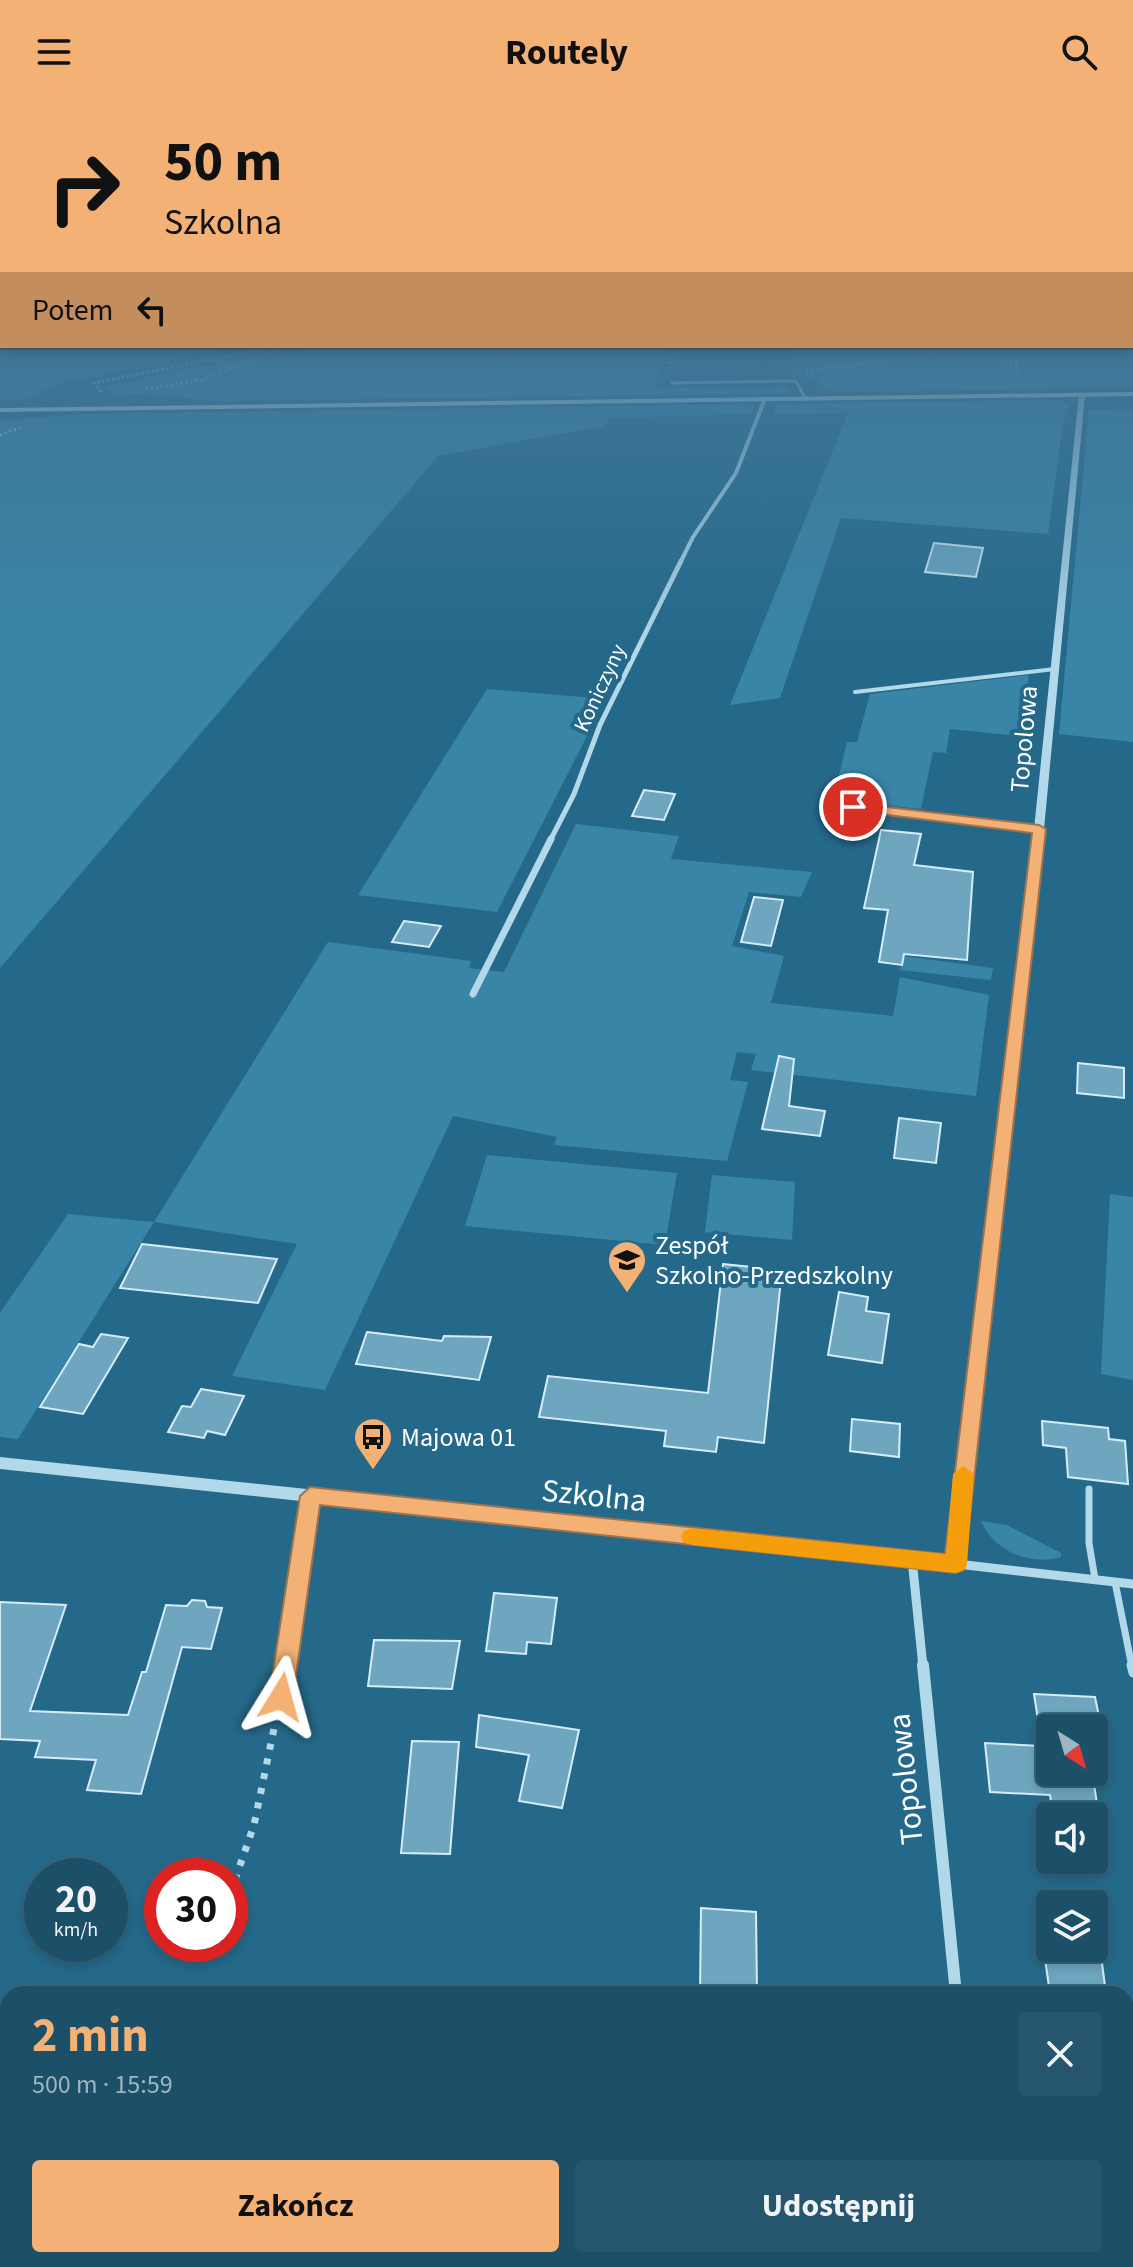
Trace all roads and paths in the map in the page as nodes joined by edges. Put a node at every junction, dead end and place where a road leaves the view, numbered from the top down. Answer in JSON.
{"nodes":[{"id":1,"x":748,"y":447,"type":"edge"},
{"id":2,"x":1077,"y":447,"type":"edge"},
{"id":3,"x":1055,"y":669,"type":"junction"},
{"id":4,"x":855,"y":692,"type":"dead end"},
{"id":5,"x":853,"y":807,"type":"dead end"},
{"id":6,"x":1039,"y":829,"type":"junction"},
{"id":7,"x":473,"y":994,"type":"dead end"},
{"id":8,"x":0,"y":1463,"type":"edge"},
{"id":9,"x":1089,"y":1489,"type":"dead end"},
{"id":10,"x":310,"y":1496,"type":"junction"},
{"id":11,"x":912,"y":1559,"type":"junction"},
{"id":12,"x":956,"y":1564,"type":"junction"},
{"id":13,"x":1095,"y":1579,"type":"junction"},
{"id":14,"x":1115,"y":1582,"type":"junction"},
{"id":15,"x":1133,"y":1584,"type":"edge"},
{"id":16,"x":1133,"y":1673,"type":"edge"},
{"id":17,"x":281,"y":1697,"type":"joint"},
{"id":18,"x":243,"y":1858,"type":"edge"},
{"id":19,"x":955,"y":1986,"type":"edge"}],
"edges":[{"from":1,"to":7,"type":"street","name":"Koniczyny"},
{"from":2,"to":3,"type":"street","name":"Topolowa"},
{"from":3,"to":4,"type":"lane"},
{"from":3,"to":6,"type":"street","name":"Topolowa"},
{"from":5,"to":6,"type":"street"},
{"from":6,"to":12,"type":"street","name":"Topolowa"},
{"from":8,"to":10,"type":"street","name":"Szkolna"},
{"from":9,"to":13,"type":"lane"},
{"from":10,"to":11,"type":"street","name":"Szkolna"},
{"from":10,"to":17,"type":"street"},
{"from":11,"to":12,"type":"street","name":"Szkolna"},
{"from":11,"to":19,"type":"street","name":"Topolowa"},
{"from":12,"to":13,"type":"street","name":"Szkolna"},
{"from":13,"to":14,"type":"street","name":"Szkolna"},
{"from":14,"to":15,"type":"street","name":"Szkolna"},
{"from":14,"to":16,"type":"lane"},
{"from":17,"to":18,"type":"path"}]}
